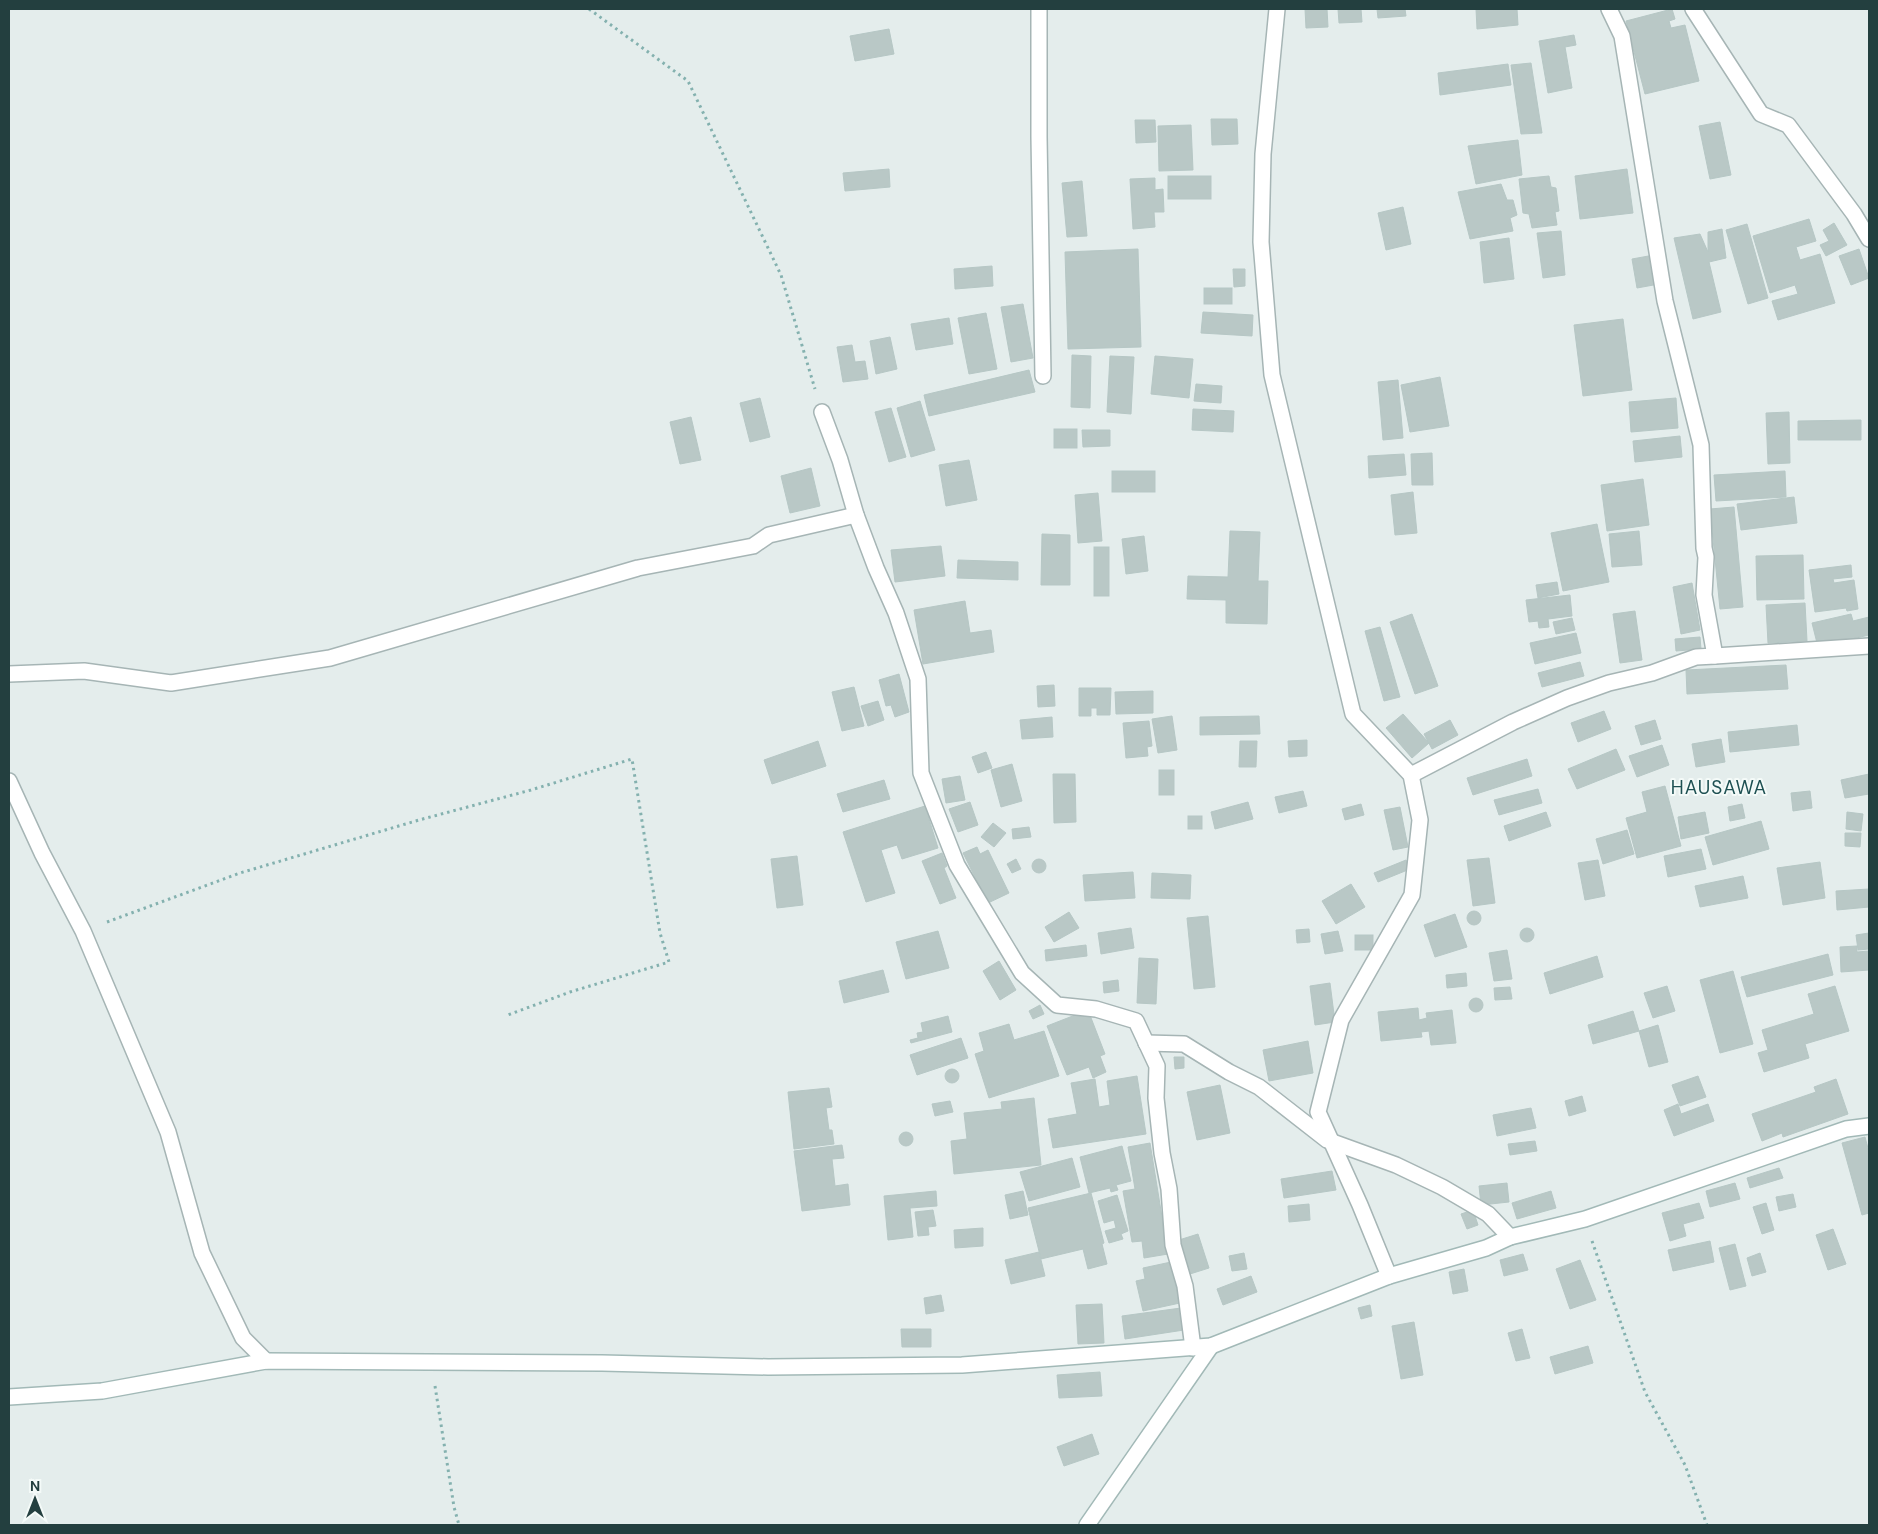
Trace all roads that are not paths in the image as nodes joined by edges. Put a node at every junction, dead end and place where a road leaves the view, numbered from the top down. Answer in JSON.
{"nodes":[{"id":1,"x":1039,"y":9,"type":"edge"},
{"id":2,"x":1277,"y":9,"type":"edge"},
{"id":3,"x":1610,"y":9,"type":"edge"},
{"id":4,"x":1693,"y":9,"type":"edge"},
{"id":5,"x":1869,"y":239,"type":"edge"},
{"id":6,"x":1044,"y":376,"type":"dead end"},
{"id":7,"x":822,"y":412,"type":"road end"},
{"id":8,"x":856,"y":515,"type":"junction"},
{"id":9,"x":1869,"y":646,"type":"edge"},
{"id":10,"x":1715,"y":656,"type":"junction"},
{"id":11,"x":9,"y":674,"type":"edge"},
{"id":12,"x":1411,"y":775,"type":"junction"},
{"id":13,"x":9,"y":781,"type":"edge"},
{"id":14,"x":1146,"y":1043,"type":"junction"},
{"id":15,"x":1869,"y":1126,"type":"edge"},
{"id":16,"x":1332,"y":1143,"type":"junction"},
{"id":17,"x":1510,"y":1238,"type":"junction"},
{"id":18,"x":1388,"y":1276,"type":"junction"},
{"id":19,"x":1211,"y":1346,"type":"junction"},
{"id":20,"x":1193,"y":1348,"type":"junction"},
{"id":21,"x":266,"y":1361,"type":"junction"},
{"id":22,"x":9,"y":1397,"type":"edge"},
{"id":23,"x":1087,"y":1525,"type":"edge"}],
"edges":[{"from":1,"to":6,"type":"street"},
{"from":2,"to":12,"type":"street"},
{"from":3,"to":10,"type":"street"},
{"from":4,"to":5,"type":"street"},
{"from":7,"to":8,"type":"street"},
{"from":8,"to":11,"type":"street"},
{"from":8,"to":14,"type":"street"},
{"from":9,"to":10,"type":"street"},
{"from":10,"to":12,"type":"street"},
{"from":12,"to":16,"type":"street"},
{"from":13,"to":21,"type":"street"},
{"from":14,"to":16,"type":"street"},
{"from":14,"to":20,"type":"street"},
{"from":15,"to":17,"type":"street"},
{"from":16,"to":17,"type":"street"},
{"from":16,"to":18,"type":"street"},
{"from":17,"to":18,"type":"street"},
{"from":18,"to":19,"type":"street"},
{"from":19,"to":20,"type":"street"},
{"from":19,"to":23,"type":"street"},
{"from":20,"to":21,"type":"street"},
{"from":21,"to":22,"type":"street"}]}
